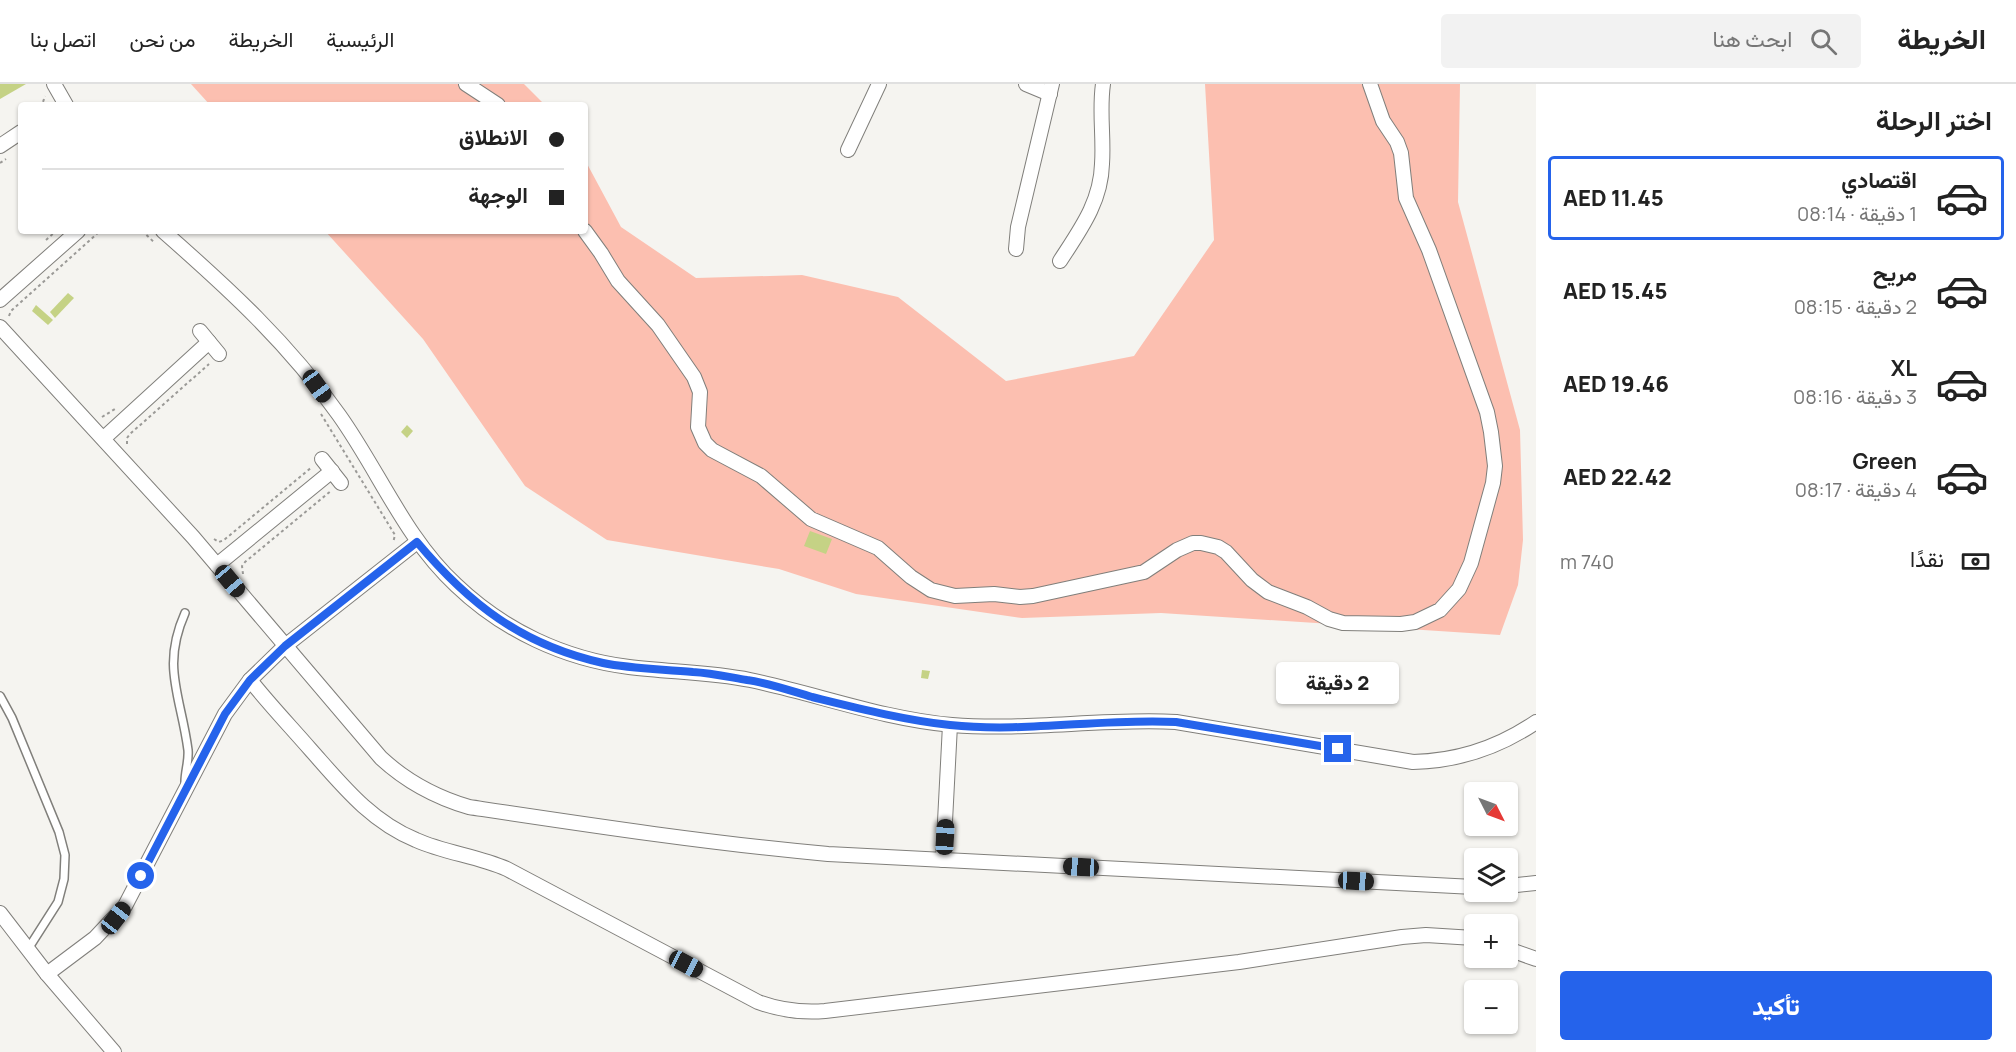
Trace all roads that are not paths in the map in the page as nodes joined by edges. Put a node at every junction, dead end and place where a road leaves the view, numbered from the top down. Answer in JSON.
{"nodes":[{"id":1,"x":466,"y":84,"type":"edge"},
{"id":2,"x":879,"y":84,"type":"edge"},
{"id":3,"x":1026,"y":84,"type":"edge"},
{"id":4,"x":1103,"y":84,"type":"edge"},
{"id":5,"x":1370,"y":84,"type":"edge"},
{"id":6,"x":54,"y":87,"type":"edge"},
{"id":7,"x":1051,"y":89,"type":"edge"},
{"id":8,"x":63,"y":102,"type":"edge"},
{"id":9,"x":493,"y":102,"type":"edge"},
{"id":10,"x":18,"y":134,"type":"edge"},
{"id":11,"x":0,"y":147,"type":"edge"},
{"id":12,"x":848,"y":150,"type":"dead end"},
{"id":13,"x":75,"y":234,"type":"edge"},
{"id":14,"x":166,"y":234,"type":"edge"},
{"id":15,"x":587,"y":234,"type":"edge"},
{"id":16,"x":1016,"y":249,"type":"dead end"},
{"id":17,"x":1060,"y":261,"type":"dead end"},
{"id":18,"x":0,"y":300,"type":"edge"},
{"id":19,"x":5,"y":323,"type":"edge"},
{"id":20,"x":219,"y":354,"type":"road end"},
{"id":21,"x":104,"y":438,"type":"junction"},
{"id":22,"x":322,"y":459,"type":"road end"},
{"id":23,"x":332,"y":471,"type":"junction"},
{"id":24,"x":341,"y":483,"type":"road end"},
{"id":25,"x":417,"y":542,"type":"junction"},
{"id":26,"x":217,"y":565,"type":"junction"},
{"id":27,"x":185,"y":613,"type":"dead end"},
{"id":28,"x":285,"y":646,"type":"junction"},
{"id":29,"x":250,"y":680,"type":"junction"},
{"id":30,"x":0,"y":696,"type":"edge"},
{"id":31,"x":1536,"y":722,"type":"edge"},
{"id":32,"x":950,"y":725,"type":"junction"},
{"id":33,"x":187,"y":788,"type":"junction"},
{"id":34,"x":943,"y":860,"type":"junction"},
{"id":35,"x":1536,"y":883,"type":"edge"},
{"id":36,"x":1518,"y":885,"type":"edge"},
{"id":37,"x":1464,"y":886,"type":"edge"},
{"id":38,"x":0,"y":913,"type":"edge"},
{"id":39,"x":1464,"y":937,"type":"edge"},
{"id":40,"x":28,"y":949,"type":"junction"},
{"id":41,"x":1518,"y":953,"type":"edge"},
{"id":42,"x":1536,"y":959,"type":"edge"},
{"id":43,"x":47,"y":974,"type":"junction"},
{"id":44,"x":114,"y":1052,"type":"edge"}],
"edges":[{"from":1,"to":9,"type":"street"},
{"from":2,"to":12,"type":"street"},
{"from":3,"to":7,"type":"street"},
{"from":4,"to":17,"type":"street"},
{"from":5,"to":15,"type":"street"},
{"from":6,"to":8,"type":"street"},
{"from":7,"to":16,"type":"street"},
{"from":10,"to":11,"type":"street"},
{"from":13,"to":18,"type":"street"},
{"from":14,"to":25,"type":"street"},
{"from":19,"to":21,"type":"street"},
{"from":20,"to":21,"type":"street"},
{"from":21,"to":26,"type":"street"},
{"from":22,"to":23,"type":"street"},
{"from":23,"to":24,"type":"street"},
{"from":23,"to":26,"type":"street"},
{"from":25,"to":28,"type":"street"},
{"from":25,"to":32,"type":"street"},
{"from":26,"to":28,"type":"street"},
{"from":27,"to":33,"type":"lane"},
{"from":28,"to":29,"type":"street"},
{"from":28,"to":34,"type":"street"},
{"from":29,"to":33,"type":"street"},
{"from":29,"to":39,"type":"street"},
{"from":30,"to":40,"type":"lane"},
{"from":31,"to":32,"type":"street"},
{"from":32,"to":34,"type":"street"},
{"from":33,"to":43,"type":"street"},
{"from":34,"to":37,"type":"street"},
{"from":35,"to":36,"type":"street"},
{"from":38,"to":40,"type":"street"},
{"from":40,"to":43,"type":"street"},
{"from":41,"to":42,"type":"street"},
{"from":43,"to":44,"type":"street"}]}
